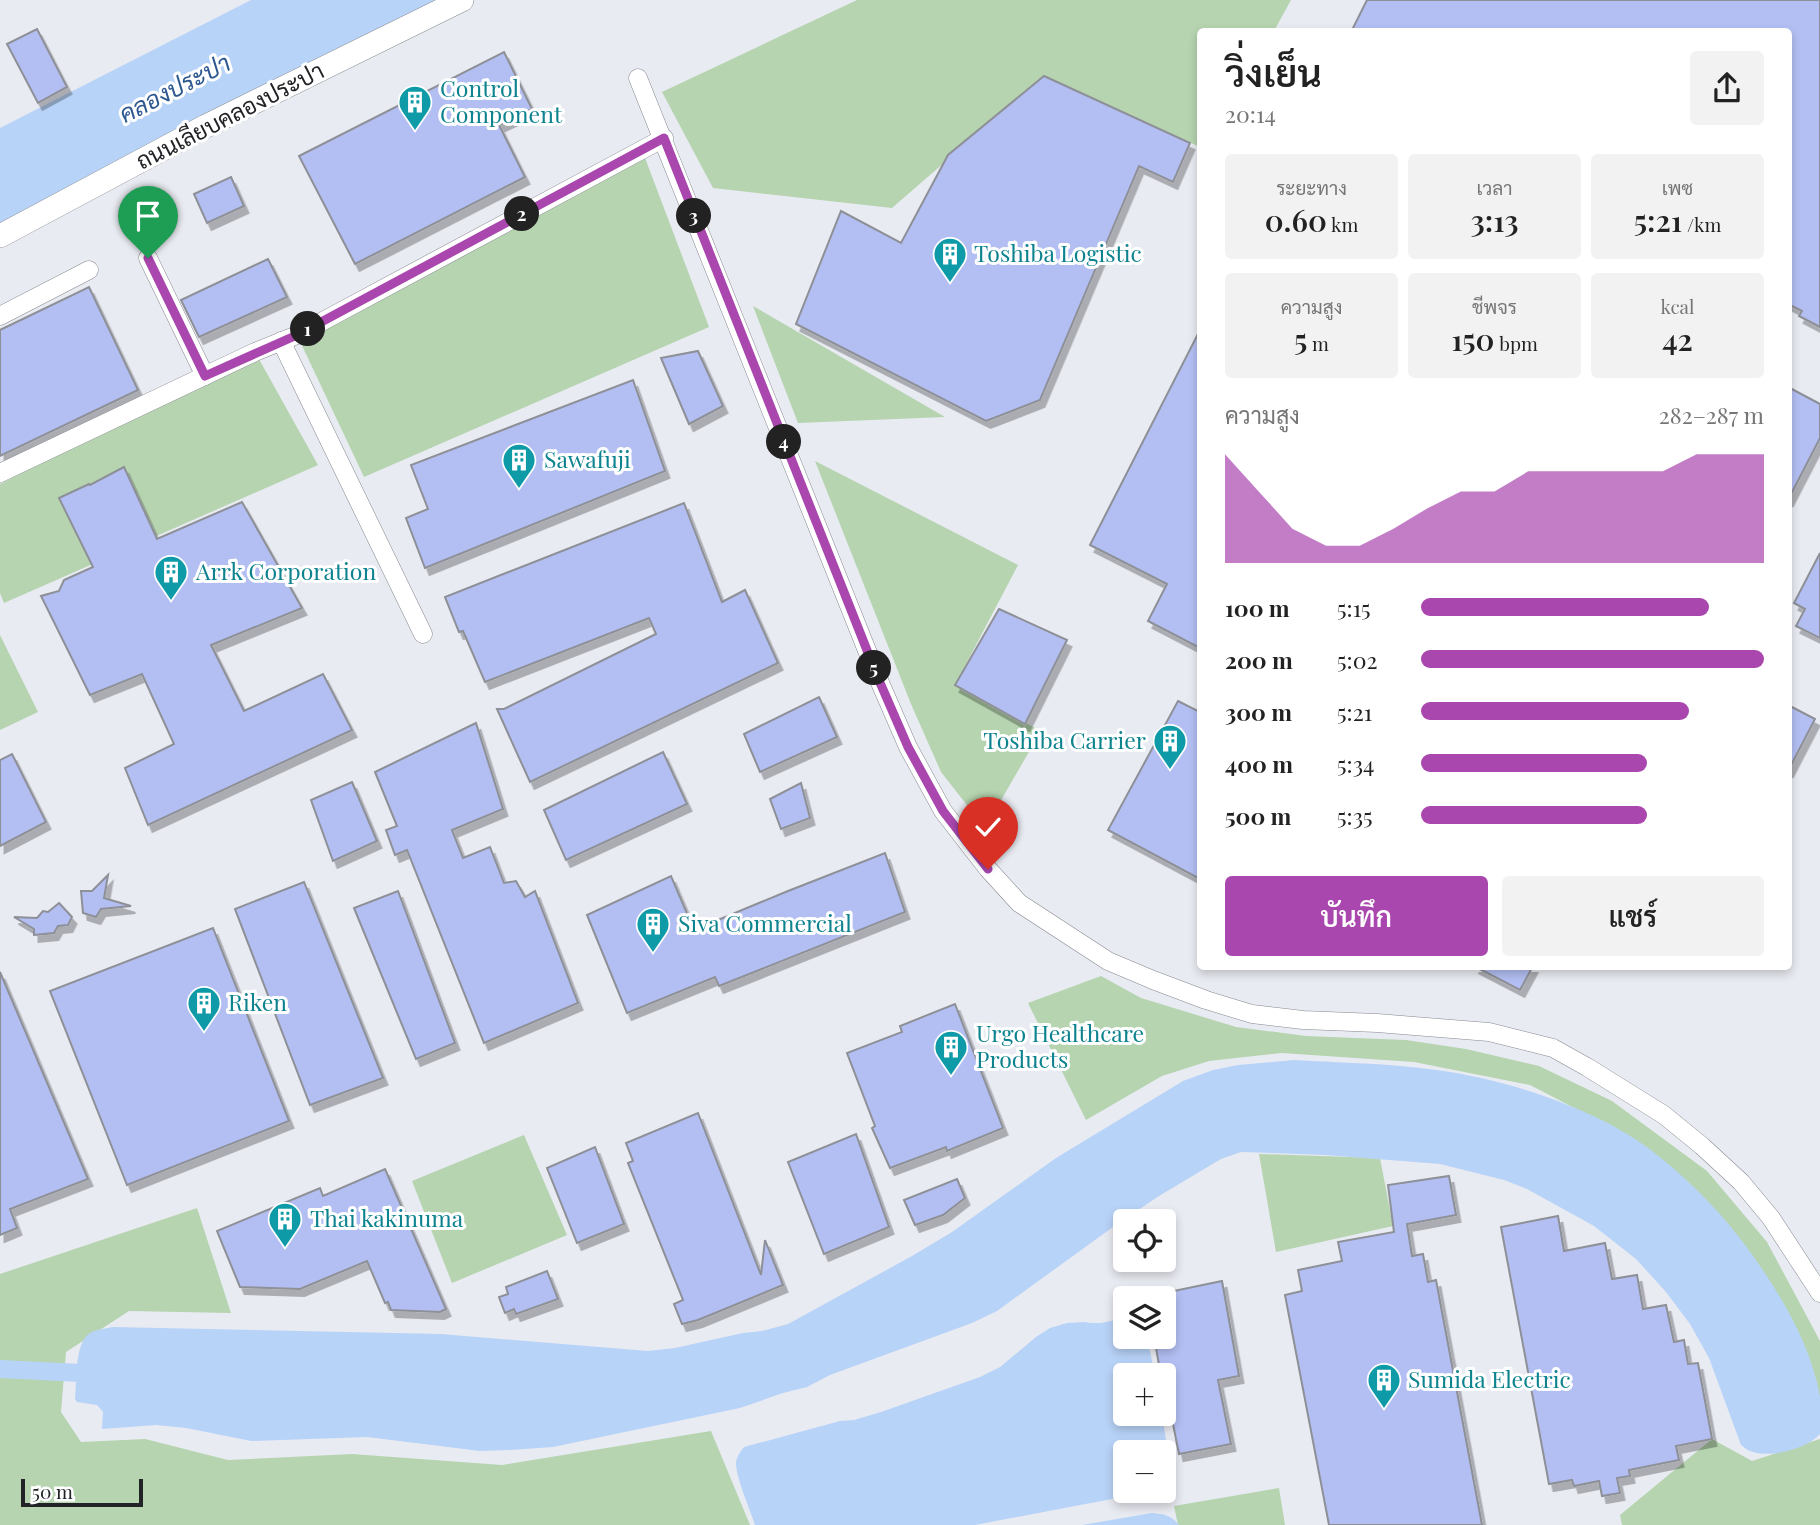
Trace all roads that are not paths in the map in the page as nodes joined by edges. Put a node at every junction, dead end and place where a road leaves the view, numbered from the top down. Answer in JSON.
{"nodes":[{"id":1,"x":462,"y":0,"type":"edge"},
{"id":2,"x":638,"y":78,"type":"dead end"},
{"id":3,"x":664,"y":138,"type":"junction"},
{"id":4,"x":0,"y":236,"type":"edge"},
{"id":5,"x":148,"y":258,"type":"dead end"},
{"id":6,"x":89,"y":271,"type":"dead end"},
{"id":7,"x":0,"y":316,"type":"edge"},
{"id":8,"x":281,"y":341,"type":"junction"},
{"id":9,"x":205,"y":376,"type":"junction"},
{"id":10,"x":0,"y":473,"type":"edge"},
{"id":11,"x":423,"y":634,"type":"dead end"},
{"id":12,"x":1820,"y":1293,"type":"edge"}],
"edges":[{"from":1,"to":4,"type":"street","name":"ถนนเลียบคลองประปา"},
{"from":2,"to":3,"type":"street"},
{"from":3,"to":8,"type":"street"},
{"from":3,"to":12,"type":"street"},
{"from":5,"to":9,"type":"street"},
{"from":6,"to":7,"type":"street"},
{"from":8,"to":9,"type":"street"},
{"from":8,"to":11,"type":"street"},
{"from":9,"to":10,"type":"street"}]}
